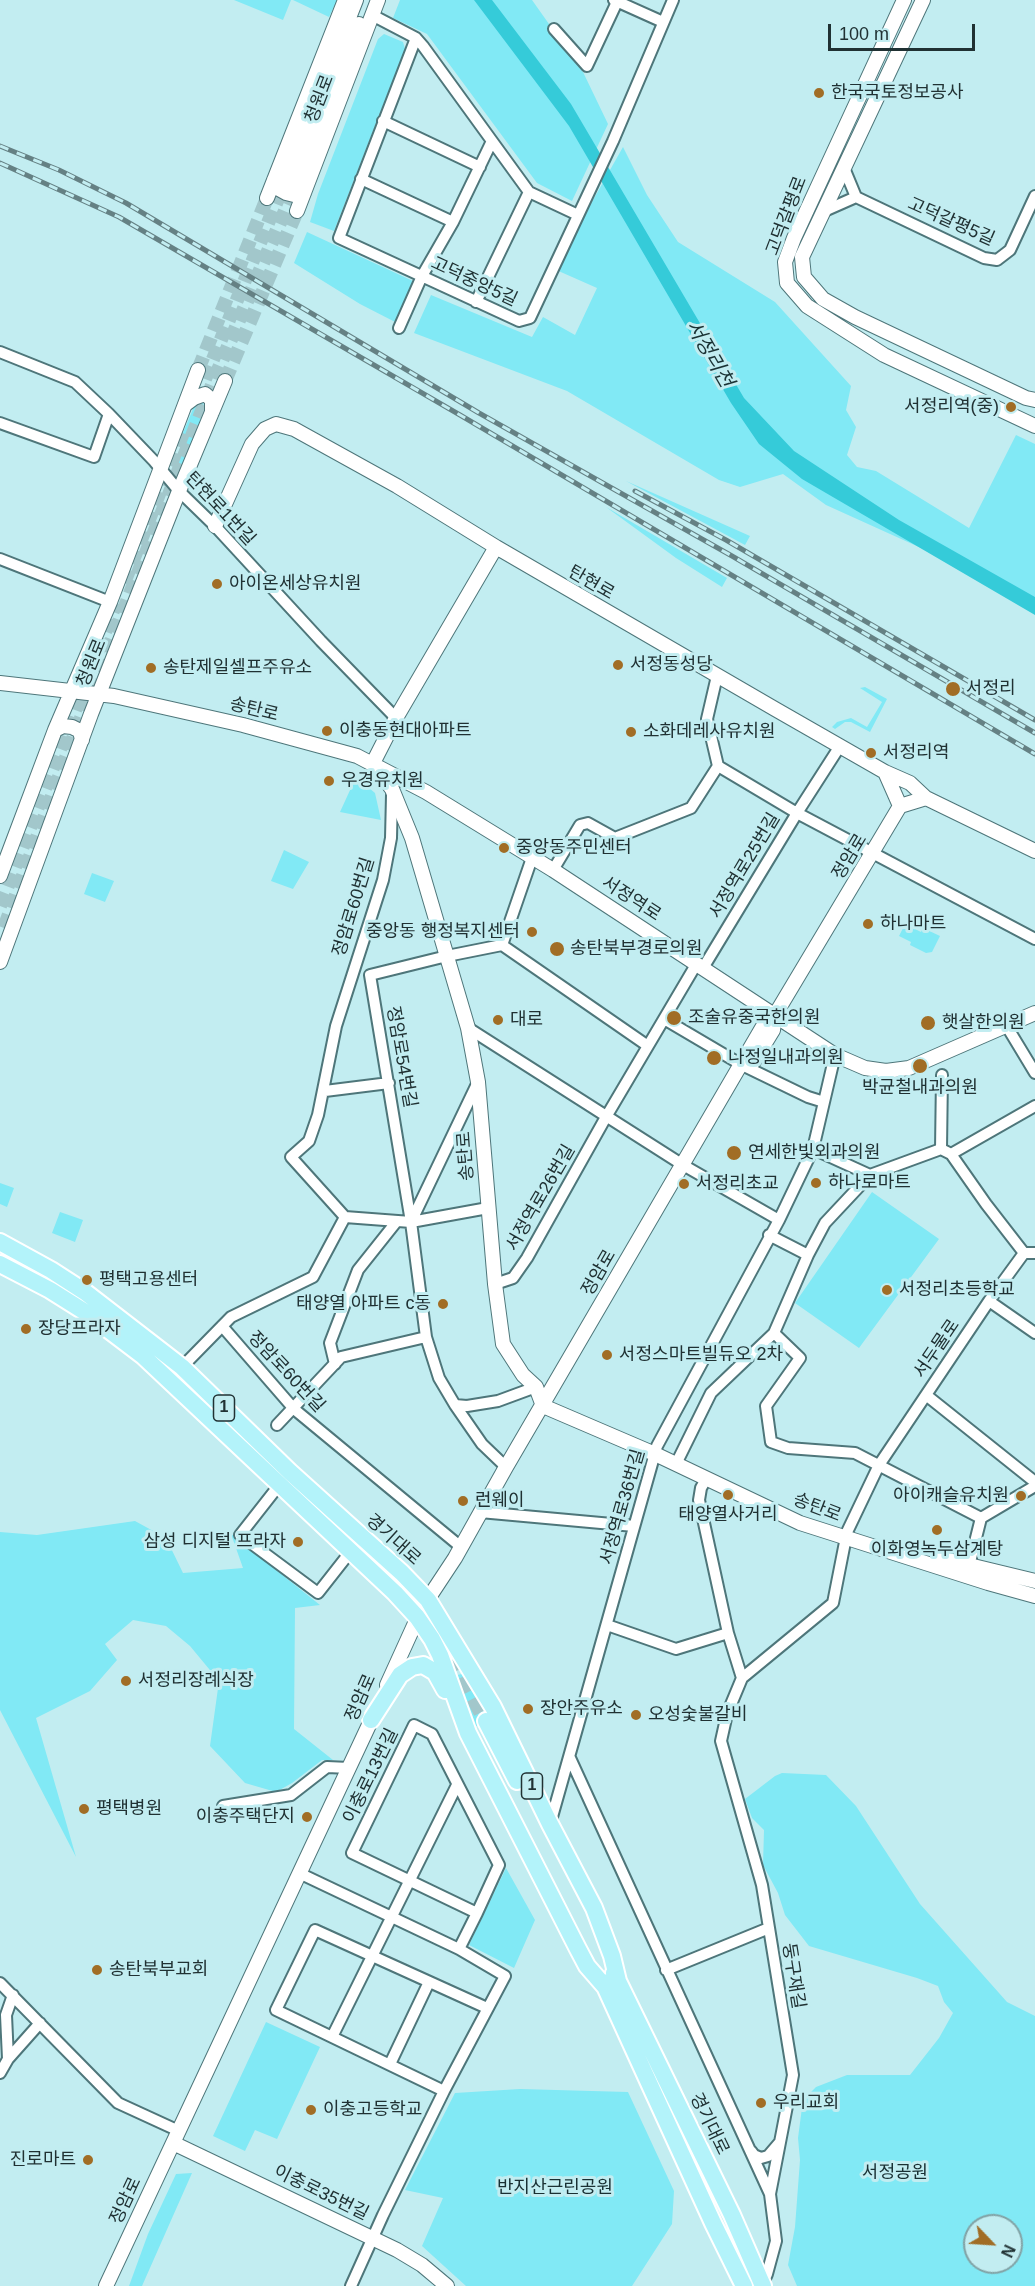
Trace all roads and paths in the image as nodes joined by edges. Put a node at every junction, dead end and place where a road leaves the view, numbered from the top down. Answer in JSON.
{"nodes":[{"id":1,"x":345,"y":0,"type":"edge"},
{"id":2,"x":356,"y":0,"type":"edge"},
{"id":3,"x":368,"y":0,"type":"edge"},
{"id":4,"x":378,"y":0,"type":"edge"},
{"id":5,"x":673,"y":0,"type":"edge"},
{"id":6,"x":903,"y":0,"type":"edge"},
{"id":7,"x":923,"y":0,"type":"edge"},
{"id":8,"x":615,"y":1,"type":"edge"},
{"id":9,"x":372,"y":15,"type":"junction"},
{"id":10,"x":663,"y":22,"type":"junction"},
{"id":11,"x":554,"y":30,"type":"dead end"},
{"id":12,"x":416,"y":38,"type":"junction"},
{"id":13,"x":383,"y":121,"type":"junction"},
{"id":14,"x":492,"y":141,"type":"junction"},
{"id":15,"x":480,"y":167,"type":"junction"},
{"id":16,"x":844,"y":168,"type":"junction"},
{"id":17,"x":361,"y":179,"type":"junction"},
{"id":18,"x":290,"y":185,"type":"junction"},
{"id":19,"x":529,"y":192,"type":"junction"},
{"id":20,"x":1035,"y":196,"type":"edge"},
{"id":21,"x":856,"y":197,"type":"junction"},
{"id":22,"x":267,"y":198,"type":"tunnel mouth"},
{"id":23,"x":297,"y":211,"type":"tunnel mouth"},
{"id":24,"x":822,"y":212,"type":"junction"},
{"id":25,"x":578,"y":215,"type":"junction"},
{"id":26,"x":453,"y":222,"type":"junction"},
{"id":27,"x":422,"y":276,"type":"junction"},
{"id":28,"x":476,"y":302,"type":"junction"},
{"id":29,"x":399,"y":328,"type":"dead end"},
{"id":30,"x":0,"y":352,"type":"edge"},
{"id":31,"x":198,"y":370,"type":"tunnel mouth"},
{"id":32,"x":225,"y":381,"type":"tunnel mouth"},
{"id":33,"x":1035,"y":400,"type":"edge"},
{"id":34,"x":186,"y":404,"type":"junction"},
{"id":35,"x":212,"y":412,"type":"junction"},
{"id":36,"x":109,"y":414,"type":"junction"},
{"id":37,"x":0,"y":422,"type":"edge"},
{"id":38,"x":1035,"y":426,"type":"edge"},
{"id":39,"x":161,"y":469,"type":"junction"},
{"id":40,"x":179,"y":491,"type":"junction"},
{"id":41,"x":215,"y":526,"type":"junction"},
{"id":42,"x":496,"y":547,"type":"junction"},
{"id":43,"x":1,"y":562,"type":"edge"},
{"id":44,"x":110,"y":602,"type":"junction"},
{"id":45,"x":717,"y":676,"type":"junction"},
{"id":46,"x":0,"y":683,"type":"edge"},
{"id":47,"x":72,"y":691,"type":"junction"},
{"id":48,"x":100,"y":694,"type":"junction"},
{"id":49,"x":396,"y":718,"type":"junction"},
{"id":50,"x":55,"y":730,"type":"junction"},
{"id":51,"x":82,"y":740,"type":"junction"},
{"id":52,"x":840,"y":746,"type":"junction"},
{"id":53,"x":373,"y":763,"type":"junction"},
{"id":54,"x":718,"y":766,"type":"junction"},
{"id":55,"x":885,"y":772,"type":"junction"},
{"id":56,"x":901,"y":779,"type":"junction"},
{"id":57,"x":392,"y":789,"type":"junction"},
{"id":58,"x":892,"y":790,"type":"junction"},
{"id":59,"x":926,"y":798,"type":"junction"},
{"id":60,"x":900,"y":807,"type":"junction"},
{"id":61,"x":797,"y":813,"type":"junction"},
{"id":62,"x":1035,"y":851,"type":"edge"},
{"id":63,"x":872,"y":854,"type":"junction"},
{"id":64,"x":532,"y":858,"type":"junction"},
{"id":65,"x":553,"y":870,"type":"junction"},
{"id":66,"x":0,"y":876,"type":"edge"},
{"id":67,"x":1035,"y":939,"type":"edge"},
{"id":68,"x":502,"y":945,"type":"junction"},
{"id":69,"x":447,"y":956,"type":"junction"},
{"id":70,"x":0,"y":962,"type":"edge"},
{"id":71,"x":700,"y":965,"type":"junction"},
{"id":72,"x":1035,"y":1013,"type":"edge"},
{"id":73,"x":775,"y":1015,"type":"junction"},
{"id":74,"x":664,"y":1019,"type":"junction"},
{"id":75,"x":1006,"y":1025,"type":"junction"},
{"id":76,"x":468,"y":1028,"type":"junction"},
{"id":77,"x":648,"y":1046,"type":"junction"},
{"id":78,"x":835,"y":1055,"type":"junction"},
{"id":79,"x":745,"y":1067,"type":"junction"},
{"id":80,"x":1035,"y":1074,"type":"edge"},
{"id":81,"x":942,"y":1075,"type":"dead end"},
{"id":82,"x":478,"y":1082,"type":"junction"},
{"id":83,"x":389,"y":1083,"type":"junction"},
{"id":84,"x":325,"y":1090,"type":"junction"},
{"id":85,"x":824,"y":1102,"type":"junction"},
{"id":86,"x":1035,"y":1106,"type":"edge"},
{"id":87,"x":606,"y":1117,"type":"junction"},
{"id":88,"x":813,"y":1149,"type":"junction"},
{"id":89,"x":946,"y":1151,"type":"junction"},
{"id":90,"x":686,"y":1166,"type":"junction"},
{"id":91,"x":870,"y":1175,"type":"junction"},
{"id":92,"x":488,"y":1208,"type":"junction"},
{"id":93,"x":345,"y":1217,"type":"junction"},
{"id":94,"x":779,"y":1220,"type":"junction"},
{"id":95,"x":397,"y":1221,"type":"junction"},
{"id":96,"x":411,"y":1222,"type":"junction"},
{"id":97,"x":770,"y":1235,"type":"junction"},
{"id":98,"x":0,"y":1242,"type":"edge"},
{"id":99,"x":1030,"y":1253,"type":"edge"},
{"id":100,"x":808,"y":1256,"type":"junction"},
{"id":101,"x":0,"y":1264,"type":"edge"},
{"id":102,"x":495,"y":1284,"type":"junction"},
{"id":103,"x":989,"y":1301,"type":"junction"},
{"id":104,"x":222,"y":1326,"type":"junction"},
{"id":105,"x":774,"y":1333,"type":"junction"},
{"id":106,"x":1035,"y":1333,"type":"edge"},
{"id":107,"x":426,"y":1337,"type":"junction"},
{"id":108,"x":335,"y":1364,"type":"junction"},
{"id":109,"x":182,"y":1367,"type":"junction"},
{"id":110,"x":536,"y":1388,"type":"junction"},
{"id":111,"x":926,"y":1395,"type":"junction"},
{"id":112,"x":549,"y":1404,"type":"junction"},
{"id":113,"x":455,"y":1405,"type":"junction"},
{"id":114,"x":294,"y":1409,"type":"junction"},
{"id":115,"x":277,"y":1425,"type":"dead end"},
{"id":116,"x":656,"y":1450,"type":"junction"},
{"id":117,"x":678,"y":1460,"type":"junction"},
{"id":118,"x":879,"y":1465,"type":"junction"},
{"id":119,"x":506,"y":1467,"type":"junction"},
{"id":120,"x":706,"y":1479,"type":"junction"},
{"id":121,"x":280,"y":1484,"type":"junction"},
{"id":122,"x":1035,"y":1484,"type":"edge"},
{"id":123,"x":480,"y":1512,"type":"junction"},
{"id":124,"x":981,"y":1518,"type":"junction"},
{"id":125,"x":634,"y":1526,"type":"junction"},
{"id":126,"x":847,"y":1535,"type":"junction"},
{"id":127,"x":461,"y":1547,"type":"junction"},
{"id":128,"x":351,"y":1551,"type":"junction"},
{"id":129,"x":968,"y":1571,"type":"junction"},
{"id":130,"x":1035,"y":1581,"type":"edge"},
{"id":131,"x":1035,"y":1596,"type":"edge"},
{"id":132,"x":428,"y":1600,"type":"junction"},
{"id":133,"x":417,"y":1617,"type":"junction"},
{"id":134,"x":607,"y":1625,"type":"junction"},
{"id":135,"x":728,"y":1633,"type":"junction"},
{"id":136,"x":742,"y":1678,"type":"junction"},
{"id":137,"x":372,"y":1720,"type":"junction"},
{"id":138,"x":477,"y":1727,"type":"junction"},
{"id":139,"x":570,"y":1758,"type":"junction"},
{"id":140,"x":349,"y":1768,"type":"junction"},
{"id":141,"x":456,"y":1785,"type":"junction"},
{"id":142,"x":223,"y":1806,"type":"dead end"},
{"id":143,"x":550,"y":1824,"type":"junction"},
{"id":144,"x":300,"y":1874,"type":"junction"},
{"id":145,"x":409,"y":1881,"type":"junction"},
{"id":146,"x":477,"y":1913,"type":"junction"},
{"id":147,"x":390,"y":1918,"type":"junction"},
{"id":148,"x":769,"y":1928,"type":"junction"},
{"id":149,"x":459,"y":1949,"type":"junction"},
{"id":150,"x":372,"y":1956,"type":"junction"},
{"id":151,"x":666,"y":1970,"type":"junction"},
{"id":152,"x":429,"y":1982,"type":"junction"},
{"id":153,"x":0,"y":1983,"type":"edge"},
{"id":154,"x":613,"y":1985,"type":"junction"},
{"id":155,"x":13,"y":1995,"type":"junction"},
{"id":156,"x":487,"y":2008,"type":"junction"},
{"id":157,"x":40,"y":2023,"type":"junction"},
{"id":158,"x":332,"y":2037,"type":"junction"},
{"id":159,"x":8,"y":2059,"type":"junction"},
{"id":160,"x":390,"y":2064,"type":"junction"},
{"id":161,"x":0,"y":2073,"type":"edge"},
{"id":162,"x":444,"y":2091,"type":"junction"},
{"id":163,"x":176,"y":2137,"type":"junction"},
{"id":164,"x":780,"y":2142,"type":"junction"},
{"id":165,"x":746,"y":2144,"type":"junction"},
{"id":166,"x":770,"y":2194,"type":"junction"},
{"id":167,"x":373,"y":2239,"type":"junction"},
{"id":168,"x":106,"y":2286,"type":"edge"},
{"id":169,"x":351,"y":2286,"type":"edge"},
{"id":170,"x":447,"y":2286,"type":"edge"},
{"id":171,"x":744,"y":2286,"type":"edge"},
{"id":172,"x":762,"y":2286,"type":"edge"}],
"edges":[{"from":1,"to":18,"type":"street","name":"청원로"},
{"from":2,"to":18,"type":"street","name":"청원로"},
{"from":3,"to":18,"type":"street","name":"청원로"},
{"from":4,"to":9,"type":"street","name":"청원로"},
{"from":5,"to":10,"type":"street"},
{"from":6,"to":38,"type":"street","name":"고덕갈평로"},
{"from":7,"to":16,"type":"street","name":"고덕갈평로"},
{"from":8,"to":10,"type":"street"},
{"from":8,"to":11,"type":"street"},
{"from":9,"to":12,"type":"street"},
{"from":9,"to":18,"type":"street","name":"청원로"},
{"from":10,"to":25,"type":"street"},
{"from":12,"to":13,"type":"street","name":"고덕중앙5길"},
{"from":12,"to":14,"type":"street"},
{"from":13,"to":15,"type":"street"},
{"from":13,"to":17,"type":"street","name":"고덕중앙5길"},
{"from":14,"to":15,"type":"street"},
{"from":14,"to":19,"type":"street"},
{"from":15,"to":26,"type":"street"},
{"from":16,"to":21,"type":"street"},
{"from":16,"to":24,"type":"street","name":"고덕갈평로"},
{"from":17,"to":26,"type":"street"},
{"from":17,"to":27,"type":"street","name":"고덕중앙5길"},
{"from":18,"to":22,"type":"street","name":"청원로"},
{"from":18,"to":23,"type":"street","name":"청원로"},
{"from":19,"to":25,"type":"street"},
{"from":19,"to":28,"type":"street"},
{"from":20,"to":21,"type":"street","name":"고덕갈평5길"},
{"from":21,"to":24,"type":"street"},
{"from":24,"to":33,"type":"street","name":"고덕갈평로"},
{"from":25,"to":28,"type":"street","name":"고덕중앙5길"},
{"from":26,"to":27,"type":"street"},
{"from":27,"to":28,"type":"street","name":"고덕중앙5길"},
{"from":27,"to":29,"type":"street"},
{"from":30,"to":36,"type":"street","name":"탄현로1번길"},
{"from":31,"to":34,"type":"street","name":"청원로"},
{"from":32,"to":35,"type":"street","name":"청원로"},
{"from":34,"to":35,"type":"street"},
{"from":34,"to":39,"type":"street","name":"청원로"},
{"from":35,"to":40,"type":"street","name":"청원로"},
{"from":36,"to":37,"type":"street"},
{"from":36,"to":39,"type":"street","name":"탄현로1번길"},
{"from":39,"to":40,"type":"street","name":"탄현로1번길"},
{"from":39,"to":44,"type":"street","name":"청원로"},
{"from":40,"to":41,"type":"street","name":"탄현로1번길"},
{"from":40,"to":48,"type":"street","name":"청원로"},
{"from":41,"to":42,"type":"street","name":"탄현로"},
{"from":41,"to":49,"type":"street","name":"탄현로1번길"},
{"from":42,"to":45,"type":"street","name":"탄현로"},
{"from":42,"to":49,"type":"street"},
{"from":43,"to":44,"type":"street"},
{"from":44,"to":47,"type":"street","name":"청원로"},
{"from":45,"to":52,"type":"street","name":"탄현로"},
{"from":45,"to":54,"type":"street"},
{"from":46,"to":47,"type":"street","name":"송탄로"},
{"from":47,"to":48,"type":"street","name":"송탄로"},
{"from":47,"to":50,"type":"street","name":"청원로"},
{"from":48,"to":51,"type":"street","name":"청원로"},
{"from":48,"to":53,"type":"street","name":"송탄로"},
{"from":49,"to":53,"type":"street"},
{"from":50,"to":51,"type":"street"},
{"from":50,"to":66,"type":"street","name":"청원로"},
{"from":51,"to":70,"type":"street","name":"청원로"},
{"from":52,"to":55,"type":"street","name":"탄현로"},
{"from":52,"to":61,"type":"street","name":"서정역로25번길"},
{"from":53,"to":57,"type":"street","name":"송탄로"},
{"from":53,"to":64,"type":"street","name":"서정역로"},
{"from":54,"to":61,"type":"street","name":"서정역로25번길"},
{"from":54,"to":65,"type":"street"},
{"from":55,"to":56,"type":"street","name":"탄현로"},
{"from":55,"to":58,"type":"street"},
{"from":56,"to":58,"type":"street"},
{"from":56,"to":59,"type":"street","name":"탄현로"},
{"from":57,"to":69,"type":"street","name":"송탄로"},
{"from":57,"to":84,"type":"street","name":"정암로60번길"},
{"from":58,"to":60,"type":"street"},
{"from":59,"to":60,"type":"street"},
{"from":59,"to":62,"type":"street","name":"탄현로"},
{"from":60,"to":63,"type":"street","name":"정암로"},
{"from":61,"to":63,"type":"street","name":"서정역로25번길"},
{"from":61,"to":71,"type":"street","name":"서정역로25번길"},
{"from":63,"to":67,"type":"street","name":"서정역로25번길"},
{"from":63,"to":73,"type":"street","name":"정암로"},
{"from":64,"to":65,"type":"street","name":"서정역로"},
{"from":64,"to":68,"type":"street"},
{"from":65,"to":71,"type":"street","name":"서정역로"},
{"from":68,"to":69,"type":"street"},
{"from":68,"to":77,"type":"street"},
{"from":69,"to":76,"type":"street","name":"송탄로"},
{"from":69,"to":83,"type":"street","name":"정암로54번길"},
{"from":71,"to":73,"type":"street","name":"서정역로"},
{"from":71,"to":74,"type":"street","name":"서정역로26번길"},
{"from":72,"to":75,"type":"street","name":"서정역로"},
{"from":73,"to":78,"type":"street","name":"서정역로"},
{"from":73,"to":79,"type":"street","name":"정암로"},
{"from":74,"to":77,"type":"street","name":"서정역로26번길"},
{"from":74,"to":79,"type":"street"},
{"from":75,"to":78,"type":"street","name":"서정역로"},
{"from":75,"to":80,"type":"street"},
{"from":76,"to":82,"type":"street","name":"송탄로"},
{"from":76,"to":87,"type":"street"},
{"from":77,"to":87,"type":"street","name":"서정역로26번길"},
{"from":78,"to":85,"type":"street","name":"서정역로36번길"},
{"from":79,"to":85,"type":"street"},
{"from":79,"to":90,"type":"street","name":"정암로"},
{"from":81,"to":89,"type":"street"},
{"from":82,"to":92,"type":"street","name":"송탄로"},
{"from":82,"to":96,"type":"street"},
{"from":83,"to":84,"type":"street"},
{"from":83,"to":96,"type":"street","name":"정암로54번길"},
{"from":84,"to":93,"type":"street","name":"정암로60번길"},
{"from":85,"to":88,"type":"street","name":"서정역로36번길"},
{"from":86,"to":89,"type":"street"},
{"from":87,"to":90,"type":"street"},
{"from":87,"to":102,"type":"street","name":"서정역로26번길"},
{"from":88,"to":91,"type":"street"},
{"from":88,"to":94,"type":"street","name":"서정역로36번길"},
{"from":89,"to":91,"type":"street"},
{"from":89,"to":99,"type":"street","name":"서두물로"},
{"from":90,"to":94,"type":"street"},
{"from":90,"to":112,"type":"street","name":"정암로"},
{"from":91,"to":100,"type":"street"},
{"from":92,"to":96,"type":"street"},
{"from":92,"to":102,"type":"street","name":"송탄로"},
{"from":93,"to":95,"type":"street"},
{"from":93,"to":104,"type":"street","name":"정암로60번길"},
{"from":94,"to":97,"type":"street","name":"서정역로36번길"},
{"from":95,"to":96,"type":"street"},
{"from":95,"to":108,"type":"street"},
{"from":96,"to":107,"type":"street","name":"정암로54번길"},
{"from":97,"to":100,"type":"street"},
{"from":97,"to":116,"type":"street","name":"서정역로36번길"},
{"from":98,"to":109,"type":"main road","name":"경기대로","number":"1"},
{"from":99,"to":103,"type":"street","name":"서두물로"},
{"from":100,"to":105,"type":"street"},
{"from":101,"to":121,"type":"main road","name":"경기대로"},
{"from":102,"to":110,"type":"street","name":"송탄로"},
{"from":103,"to":106,"type":"street"},
{"from":103,"to":111,"type":"street","name":"서두물로"},
{"from":104,"to":109,"type":"street"},
{"from":104,"to":114,"type":"street","name":"정암로60번길"},
{"from":105,"to":117,"type":"street"},
{"from":105,"to":118,"type":"street"},
{"from":107,"to":108,"type":"street"},
{"from":107,"to":113,"type":"street","name":"정암로54번길"},
{"from":108,"to":114,"type":"street"},
{"from":109,"to":132,"type":"main road","name":"경기대로","number":"1"},
{"from":110,"to":112,"type":"street","name":"송탄로"},
{"from":110,"to":113,"type":"street"},
{"from":111,"to":118,"type":"street","name":"서두물로"},
{"from":111,"to":122,"type":"street"},
{"from":112,"to":116,"type":"street","name":"송탄로"},
{"from":112,"to":119,"type":"street","name":"정암로"},
{"from":113,"to":119,"type":"street","name":"정암로54번길"},
{"from":114,"to":115,"type":"street"},
{"from":114,"to":127,"type":"street","name":"정암로60번길"},
{"from":116,"to":117,"type":"street","name":"송탄로"},
{"from":116,"to":125,"type":"street","name":"서정역로36번길"},
{"from":117,"to":120,"type":"street","name":"송탄로"},
{"from":117,"to":126,"type":"street","name":"송탄로"},
{"from":118,"to":124,"type":"street"},
{"from":118,"to":126,"type":"street","name":"서두물로"},
{"from":119,"to":123,"type":"street","name":"정암로"},
{"from":120,"to":126,"type":"street","name":"송탄로"},
{"from":120,"to":135,"type":"street"},
{"from":121,"to":128,"type":"main road","name":"경기대로"},
{"from":121,"to":128,"type":"street","name":"경기대로"},
{"from":122,"to":124,"type":"street"},
{"from":123,"to":125,"type":"street"},
{"from":123,"to":127,"type":"street","name":"정암로"},
{"from":124,"to":129,"type":"street"},
{"from":125,"to":134,"type":"street","name":"서정역로36번길"},
{"from":126,"to":129,"type":"street","name":"송탄로"},
{"from":126,"to":136,"type":"street","name":"둥구재길"},
{"from":127,"to":132,"type":"street","name":"정암로"},
{"from":128,"to":133,"type":"main road","name":"경기대로"},
{"from":129,"to":130,"type":"street","name":"송탄로"},
{"from":129,"to":131,"type":"street","name":"송탄로"},
{"from":132,"to":133,"type":"street","name":"정암로"},
{"from":132,"to":143,"type":"main road","name":"경기대로","number":"1"},
{"from":133,"to":137,"type":"street","name":"정암로"},
{"from":133,"to":138,"type":"main road","name":"경기대로","number":"1"},
{"from":134,"to":135,"type":"street"},
{"from":134,"to":139,"type":"street","name":"서정역로36번길"},
{"from":135,"to":136,"type":"street"},
{"from":136,"to":148,"type":"street","name":"둥구재길"},
{"from":137,"to":138,"type":"main road"},
{"from":137,"to":140,"type":"street","name":"정암로"},
{"from":138,"to":154,"type":"main road","name":"경기대로","number":"1"},
{"from":139,"to":143,"type":"street","name":"서정역로36번길"},
{"from":139,"to":151,"type":"street"},
{"from":140,"to":142,"type":"street"},
{"from":140,"to":144,"type":"street","name":"정암로"},
{"from":141,"to":145,"type":"street"},
{"from":141,"to":145,"type":"street","name":"이충로13번길"},
{"from":141,"to":146,"type":"street","name":"이충로13번길"},
{"from":143,"to":154,"type":"main road","name":"경기대로","number":"1"},
{"from":144,"to":147,"type":"street"},
{"from":144,"to":163,"type":"street","name":"정암로"},
{"from":145,"to":146,"type":"street","name":"이충로13번길"},
{"from":145,"to":147,"type":"street"},
{"from":146,"to":149,"type":"street","name":"이충로13번길"},
{"from":147,"to":149,"type":"street"},
{"from":147,"to":150,"type":"street"},
{"from":148,"to":151,"type":"street"},
{"from":148,"to":164,"type":"street","name":"둥구재길"},
{"from":149,"to":156,"type":"street"},
{"from":150,"to":152,"type":"street"},
{"from":150,"to":158,"type":"street"},
{"from":150,"to":158,"type":"street"},
{"from":151,"to":165,"type":"street"},
{"from":152,"to":156,"type":"street"},
{"from":152,"to":160,"type":"street"},
{"from":153,"to":155,"type":"street"},
{"from":154,"to":171,"type":"main road","name":"경기대로","number":"1"},
{"from":154,"to":172,"type":"main road","name":"경기대로","number":"1"},
{"from":155,"to":157,"type":"street"},
{"from":155,"to":159,"type":"street"},
{"from":156,"to":162,"type":"street"},
{"from":157,"to":159,"type":"street"},
{"from":157,"to":163,"type":"street"},
{"from":158,"to":160,"type":"street"},
{"from":159,"to":161,"type":"street"},
{"from":160,"to":162,"type":"street"},
{"from":162,"to":167,"type":"street"},
{"from":163,"to":167,"type":"street","name":"이충로35번길"},
{"from":163,"to":168,"type":"street","name":"정암로"},
{"from":164,"to":165,"type":"street"},
{"from":164,"to":166,"type":"street","name":"둥구재길"},
{"from":165,"to":166,"type":"street"},
{"from":166,"to":172,"type":"street","name":"둥구재길"},
{"from":167,"to":169,"type":"street"},
{"from":167,"to":170,"type":"street","name":"이충로35번길"}]}
